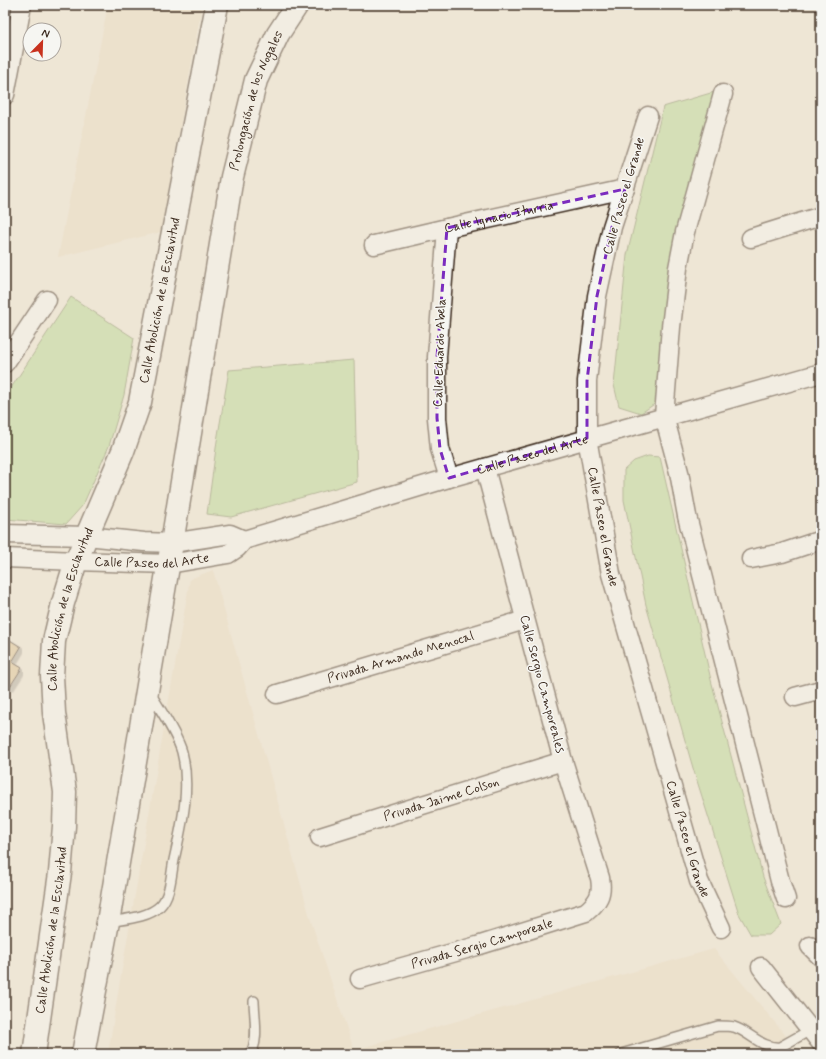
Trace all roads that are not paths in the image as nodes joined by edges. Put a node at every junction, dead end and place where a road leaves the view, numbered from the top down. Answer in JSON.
{"nodes":[{"id":1,"x":22,"y":5,"type":"edge"},
{"id":2,"x":217,"y":5,"type":"edge"},
{"id":3,"x":297,"y":5,"type":"edge"},
{"id":4,"x":8,"y":66,"type":"edge"},
{"id":5,"x":723,"y":94,"type":"dead end"},
{"id":6,"x":5,"y":95,"type":"edge"},
{"id":7,"x":648,"y":116,"type":"dead end"},
{"id":8,"x":625,"y":189,"type":"junction"},
{"id":9,"x":821,"y":216,"type":"edge"},
{"id":10,"x":447,"y":228,"type":"junction"},
{"id":11,"x":751,"y":238,"type":"dead end"},
{"id":12,"x":374,"y":245,"type":"dead end"},
{"id":13,"x":47,"y":300,"type":"dead end"},
{"id":14,"x":13,"y":338,"type":"edge"},
{"id":15,"x":5,"y":363,"type":"edge"},
{"id":16,"x":821,"y":373,"type":"edge"},
{"id":17,"x":664,"y":416,"type":"junction"},
{"id":18,"x":587,"y":438,"type":"junction"},
{"id":19,"x":486,"y":468,"type":"junction"},
{"id":20,"x":449,"y":478,"type":"junction"},
{"id":21,"x":5,"y":534,"type":"edge"},
{"id":22,"x":87,"y":536,"type":"junction"},
{"id":23,"x":244,"y":540,"type":"junction"},
{"id":24,"x":821,"y":540,"type":"edge"},
{"id":25,"x":172,"y":543,"type":"junction"},
{"id":26,"x":5,"y":558,"type":"edge"},
{"id":27,"x":751,"y":559,"type":"dead end"},
{"id":28,"x":76,"y":561,"type":"junction"},
{"id":29,"x":169,"y":564,"type":"junction"},
{"id":30,"x":525,"y":620,"type":"junction"},
{"id":31,"x":147,"y":689,"type":"junction"},
{"id":32,"x":821,"y":690,"type":"edge"},
{"id":33,"x":278,"y":694,"type":"dead end"},
{"id":34,"x":795,"y":697,"type":"dead end"},
{"id":35,"x":563,"y":761,"type":"junction"},
{"id":36,"x":320,"y":837,"type":"dead end"},
{"id":37,"x":599,"y":898,"type":"joint"},
{"id":38,"x":786,"y":899,"type":"dead end"},
{"id":39,"x":108,"y":922,"type":"junction"},
{"id":40,"x":721,"y":928,"type":"dead end"},
{"id":41,"x":761,"y":967,"type":"dead end"},
{"id":42,"x":360,"y":979,"type":"dead end"},
{"id":43,"x":254,"y":1001,"type":"dead end"},
{"id":44,"x":817,"y":1032,"type":"edge"},
{"id":45,"x":34,"y":1054,"type":"edge"},
{"id":46,"x":83,"y":1054,"type":"edge"},
{"id":47,"x":249,"y":1054,"type":"edge"},
{"id":48,"x":621,"y":1054,"type":"edge"}],
"edges":[{"from":1,"to":4,"type":"street"},
{"from":2,"to":22,"type":"main road","name":"Calle Abolición de la Esclavitud"},
{"from":3,"to":25,"type":"main road","name":"Prolongación de los Nogales"},
{"from":4,"to":6,"type":"street"},
{"from":5,"to":17,"type":"street"},
{"from":7,"to":8,"type":"street","name":"Calle Paseo el Grande"},
{"from":8,"to":10,"type":"street","name":"Calle Ignacio Iturria"},
{"from":8,"to":18,"type":"street","name":"Calle Paseo el Grande"},
{"from":9,"to":11,"type":"street"},
{"from":10,"to":12,"type":"street","name":"Calle Ignacio Iturria"},
{"from":10,"to":20,"type":"street","name":"Calle Eduardo Abela"},
{"from":13,"to":14,"type":"street"},
{"from":14,"to":15,"type":"street"},
{"from":16,"to":17,"type":"street","name":"Calle Paseo del Arte"},
{"from":17,"to":18,"type":"street","name":"Calle Paseo del Arte"},
{"from":17,"to":38,"type":"street"},
{"from":18,"to":19,"type":"street","name":"Calle Paseo del Arte"},
{"from":18,"to":40,"type":"street","name":"Calle Paseo el Grande"},
{"from":19,"to":20,"type":"street","name":"Calle Paseo del Arte"},
{"from":19,"to":30,"type":"street","name":"Calle Sergio Camporeales"},
{"from":20,"to":23,"type":"street","name":"Calle Paseo del Arte"},
{"from":21,"to":22,"type":"street","name":"Calle Paseo del Arte"},
{"from":22,"to":25,"type":"street","name":"Calle Paseo del Arte"},
{"from":22,"to":28,"type":"main road","name":"Calle Abolición de la Esclavitud"},
{"from":23,"to":25,"type":"street","name":"Calle Paseo del Arte"},
{"from":23,"to":29,"type":"street","name":"Calle Paseo del Arte"},
{"from":24,"to":27,"type":"street"},
{"from":25,"to":29,"type":"main road"},
{"from":26,"to":28,"type":"street","name":"Calle Paseo del Arte"},
{"from":28,"to":29,"type":"street","name":"Calle Paseo del Arte"},
{"from":28,"to":45,"type":"main road","name":"Calle Abolición de la Esclavitud"},
{"from":29,"to":31,"type":"main road"},
{"from":30,"to":33,"type":"street","name":"Privada Armando Menocal"},
{"from":30,"to":35,"type":"street","name":"Calle Sergio Camporeales"},
{"from":31,"to":39,"type":"main road"},
{"from":31,"to":39,"type":"lane"},
{"from":32,"to":34,"type":"street"},
{"from":35,"to":36,"type":"street","name":"Privada Jaime Colson"},
{"from":35,"to":37,"type":"street","name":"Calle Sergio Camporeales"},
{"from":37,"to":42,"type":"street","name":"Privada Sergio Camporeale"},
{"from":39,"to":46,"type":"main road"},
{"from":41,"to":44,"type":"street"},
{"from":43,"to":47,"type":"lane"},
{"from":44,"to":48,"type":"lane"}]}
